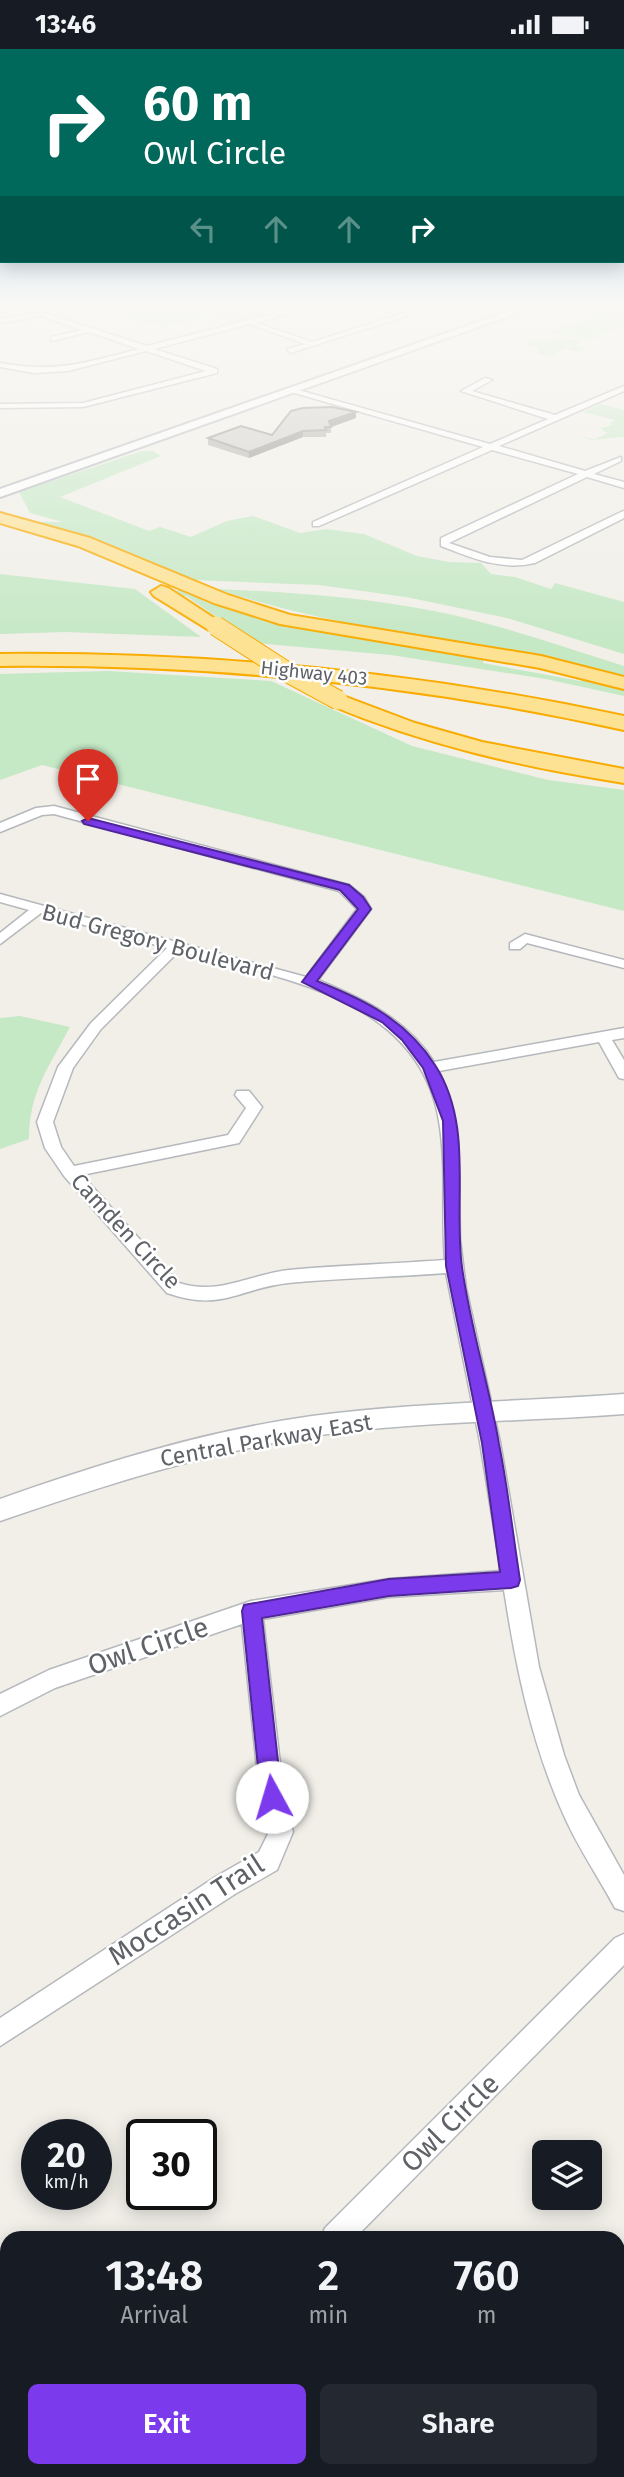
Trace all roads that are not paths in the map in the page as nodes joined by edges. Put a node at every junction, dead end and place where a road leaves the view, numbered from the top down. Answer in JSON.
{"nodes":[{"id":1,"x":204,"y":417,"type":"edge"},
{"id":2,"x":216,"y":417,"type":"edge"},
{"id":3,"x":388,"y":417,"type":"edge"},
{"id":4,"x":555,"y":418,"type":"edge"},
{"id":5,"x":491,"y":447,"type":"junction"},
{"id":6,"x":618,"y":459,"type":"dead end"},
{"id":7,"x":583,"y":473,"type":"junction"},
{"id":8,"x":624,"y":485,"type":"edge"},
{"id":9,"x":0,"y":486,"type":"edge"},
{"id":10,"x":0,"y":493,"type":"edge"},
{"id":11,"x":624,"y":514,"type":"edge"},
{"id":12,"x":0,"y":518,"type":"edge"},
{"id":13,"x":316,"y":524,"type":"dead end"},
{"id":14,"x":0,"y":528,"type":"edge"},
{"id":15,"x":0,"y":643,"type":"edge"},
{"id":16,"x":0,"y":660,"type":"edge"},
{"id":17,"x":624,"y":683,"type":"edge"},
{"id":18,"x":624,"y":703,"type":"edge"},
{"id":19,"x":624,"y":723,"type":"edge"},
{"id":20,"x":624,"y":776,"type":"edge"},
{"id":21,"x":0,"y":828,"type":"edge"},
{"id":22,"x":0,"y":898,"type":"edge"},
{"id":23,"x":37,"y":910,"type":"junction"},
{"id":24,"x":0,"y":940,"type":"edge"},
{"id":25,"x":515,"y":946,"type":"dead end"},
{"id":26,"x":174,"y":948,"type":"junction"},
{"id":27,"x":624,"y":964,"type":"edge"},
{"id":28,"x":309,"y":982,"type":"junction"},
{"id":29,"x":624,"y":1033,"type":"edge"},
{"id":30,"x":604,"y":1038,"type":"junction"},
{"id":31,"x":430,"y":1067,"type":"junction"},
{"id":32,"x":624,"y":1075,"type":"edge"},
{"id":33,"x":243,"y":1095,"type":"dead end"},
{"id":34,"x":70,"y":1172,"type":"junction"},
{"id":35,"x":454,"y":1266,"type":"junction"},
{"id":36,"x":624,"y":1404,"type":"edge"},
{"id":37,"x":484,"y":1411,"type":"junction"},
{"id":38,"x":0,"y":1510,"type":"edge"},
{"id":39,"x":511,"y":1580,"type":"junction"},
{"id":40,"x":251,"y":1611,"type":"junction"},
{"id":41,"x":0,"y":1705,"type":"edge"},
{"id":42,"x":624,"y":1899,"type":"edge"},
{"id":43,"x":624,"y":1947,"type":"edge"},
{"id":44,"x":0,"y":2033,"type":"edge"},
{"id":45,"x":342,"y":2231,"type":"edge"}],
"edges":[{"from":1,"to":9,"type":"main road"},
{"from":2,"to":10,"type":"main road"},
{"from":3,"to":5,"type":"street"},
{"from":4,"to":5,"type":"street"},
{"from":5,"to":7,"type":"street"},
{"from":5,"to":13,"type":"street"},
{"from":6,"to":7,"type":"street"},
{"from":7,"to":8,"type":"street"},
{"from":7,"to":11,"type":"street"},
{"from":12,"to":17,"type":"highway"},
{"from":14,"to":20,"type":"highway","bridge":true},
{"from":15,"to":18,"type":"highway","name":"Highway 403"},
{"from":16,"to":19,"type":"highway","name":"Highway 403"},
{"from":21,"to":28,"type":"street"},
{"from":22,"to":23,"type":"street","name":"Bud Gregory Boulevard"},
{"from":23,"to":24,"type":"street"},
{"from":23,"to":26,"type":"street","name":"Bud Gregory Boulevard"},
{"from":25,"to":27,"type":"street"},
{"from":26,"to":28,"type":"street","name":"Bud Gregory Boulevard"},
{"from":26,"to":34,"type":"street","name":"Camden Circle"},
{"from":28,"to":31,"type":"street","name":"Bud Gregory Boulevard"},
{"from":29,"to":30,"type":"street"},
{"from":30,"to":31,"type":"street"},
{"from":30,"to":32,"type":"street"},
{"from":31,"to":35,"type":"street","name":"Bud Gregory Boulevard"},
{"from":33,"to":34,"type":"street"},
{"from":34,"to":35,"type":"street","name":"Camden Circle"},
{"from":35,"to":37,"type":"street","name":"Bud Gregory Boulevard"},
{"from":36,"to":37,"type":"street","name":"Central Parkway East"},
{"from":37,"to":38,"type":"street","name":"Central Parkway East"},
{"from":37,"to":39,"type":"street","name":"Bud Gregory Boulevard"},
{"from":39,"to":40,"type":"street","name":"Owl Circle"},
{"from":39,"to":42,"type":"street","name":"Bud Gregory Boulevard"},
{"from":40,"to":41,"type":"street","name":"Owl Circle"},
{"from":40,"to":44,"type":"street","name":"Moccasin Trail"},
{"from":43,"to":45,"type":"street","name":"Owl Circle"}]}
